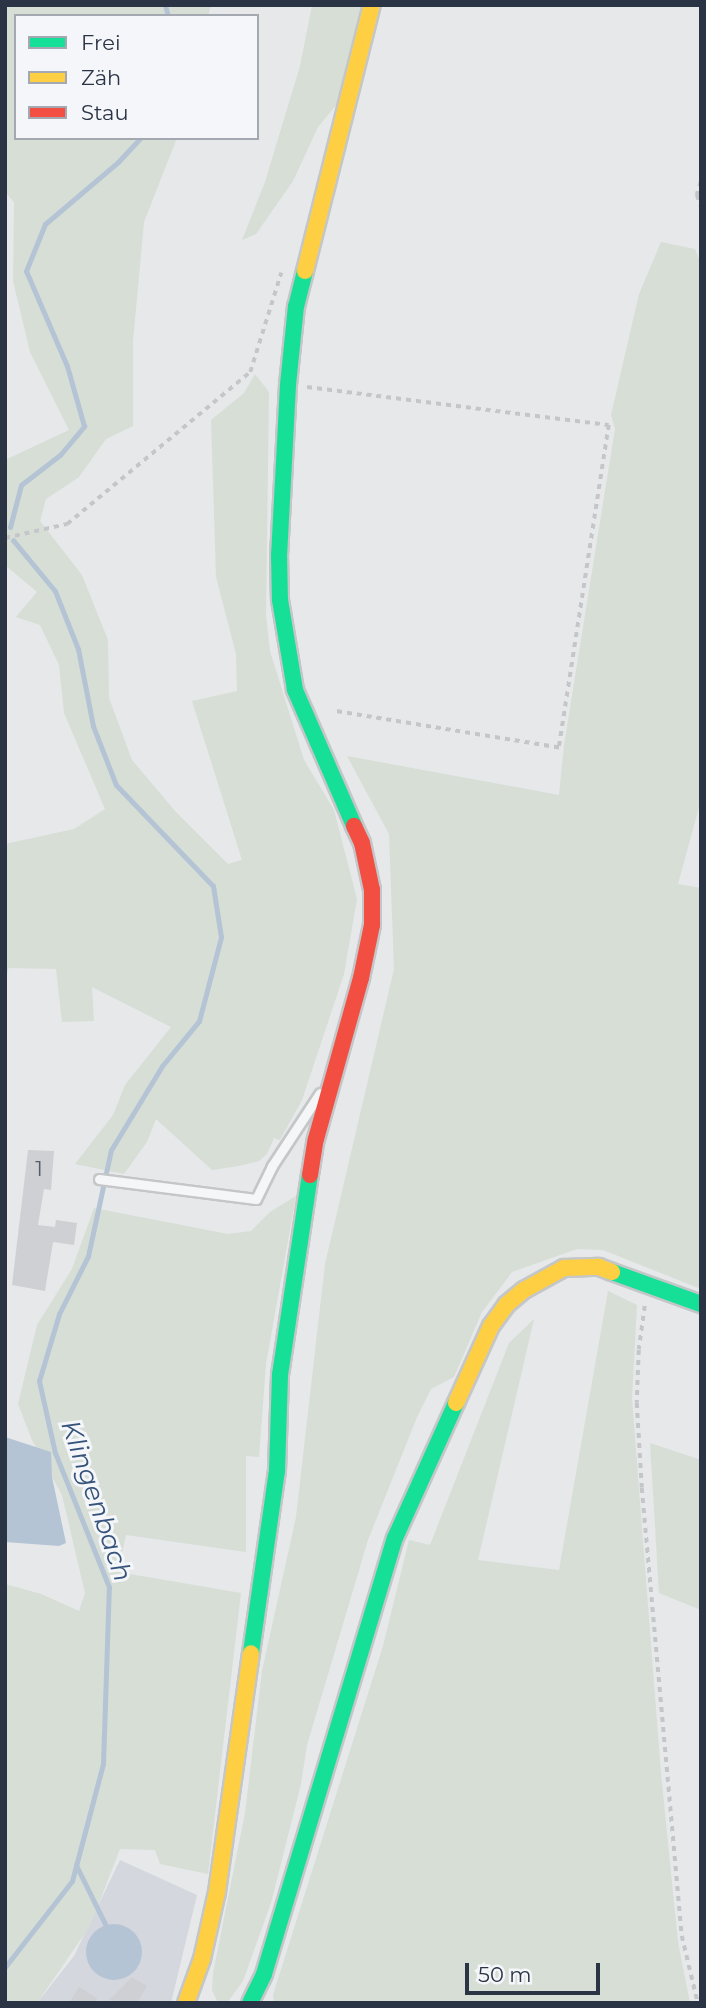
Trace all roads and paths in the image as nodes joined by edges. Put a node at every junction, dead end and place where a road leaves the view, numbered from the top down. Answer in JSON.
{"nodes":[{"id":1,"x":372,"y":5,"type":"edge"},
{"id":2,"x":701,"y":182,"type":"edge"},
{"id":3,"x":701,"y":206,"type":"edge"},
{"id":4,"x":282,"y":268,"type":"dead end"},
{"id":5,"x":288,"y":384,"type":"junction"},
{"id":6,"x":5,"y":538,"type":"edge"},
{"id":7,"x":333,"y":711,"type":"dead end"},
{"id":8,"x":332,"y":1074,"type":"junction"},
{"id":9,"x":99,"y":1179,"type":"dead end"},
{"id":10,"x":648,"y":1283,"type":"junction"},
{"id":11,"x":701,"y":1304,"type":"edge"},
{"id":12,"x":186,"y":2003,"type":"edge"},
{"id":13,"x":250,"y":2003,"type":"edge"},
{"id":14,"x":698,"y":2003,"type":"edge"}],
"edges":[{"from":1,"to":5,"type":"main road"},
{"from":2,"to":3,"type":"path"},
{"from":4,"to":6,"type":"path"},
{"from":5,"to":7,"type":"path"},
{"from":5,"to":8,"type":"main road"},
{"from":8,"to":9,"type":"lane"},
{"from":8,"to":12,"type":"main road"},
{"from":10,"to":11,"type":"main road"},
{"from":10,"to":13,"type":"main road"},
{"from":10,"to":14,"type":"path"}]}
